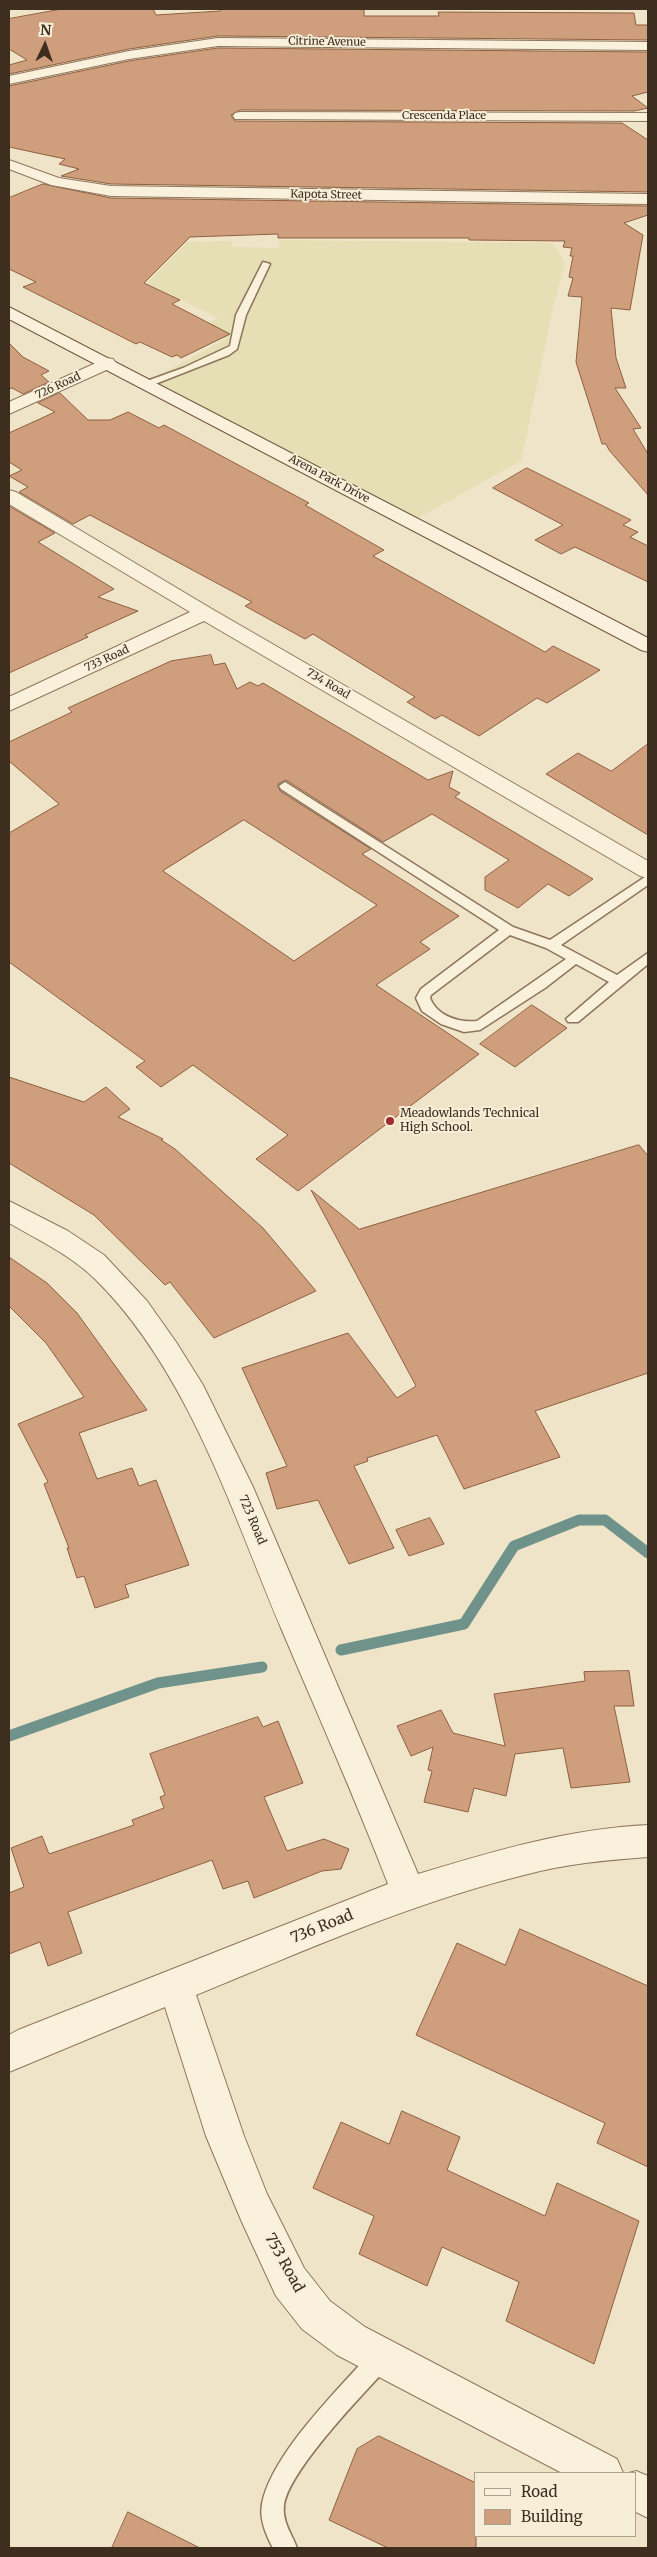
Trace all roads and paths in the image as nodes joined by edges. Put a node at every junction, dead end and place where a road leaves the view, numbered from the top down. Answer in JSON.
{"nodes":[{"id":1,"x":648,"y":46,"type":"edge"},
{"id":2,"x":9,"y":80,"type":"edge"},
{"id":3,"x":240,"y":116,"type":"dead end"},
{"id":4,"x":648,"y":117,"type":"edge"},
{"id":5,"x":9,"y":164,"type":"edge"},
{"id":6,"x":25,"y":172,"type":"junction"},
{"id":7,"x":9,"y":178,"type":"edge"},
{"id":8,"x":648,"y":199,"type":"edge"},
{"id":9,"x":266,"y":264,"type":"dead end"},
{"id":10,"x":9,"y":312,"type":"edge"},
{"id":11,"x":107,"y":363,"type":"junction"},
{"id":12,"x":147,"y":384,"type":"junction"},
{"id":13,"x":9,"y":409,"type":"edge"},
{"id":14,"x":9,"y":496,"type":"edge"},
{"id":15,"x":205,"y":613,"type":"junction"},
{"id":16,"x":648,"y":646,"type":"edge"},
{"id":17,"x":9,"y":705,"type":"edge"},
{"id":18,"x":285,"y":786,"type":"dead end"},
{"id":19,"x":648,"y":871,"type":"edge"},
{"id":20,"x":648,"y":879,"type":"edge"},
{"id":21,"x":508,"y":930,"type":"junction"},
{"id":22,"x":552,"y":945,"type":"junction"},
{"id":23,"x":577,"y":957,"type":"junction"},
{"id":24,"x":648,"y":957,"type":"edge"},
{"id":25,"x":618,"y":981,"type":"junction"},
{"id":26,"x":574,"y":1019,"type":"dead end"},
{"id":27,"x":9,"y":1211,"type":"edge"},
{"id":28,"x":648,"y":1841,"type":"edge"},
{"id":29,"x":408,"y":1892,"type":"junction"},
{"id":30,"x":175,"y":1985,"type":"junction"},
{"id":31,"x":9,"y":2054,"type":"edge"},
{"id":32,"x":382,"y":2357,"type":"junction"},
{"id":33,"x":601,"y":2472,"type":"edge"},
{"id":34,"x":286,"y":2548,"type":"edge"}],
"edges":[{"from":1,"to":2,"type":"street","name":"Citrine Avenue"},
{"from":3,"to":4,"type":"street","name":"Crescenda Place"},
{"from":5,"to":6,"type":"street","name":"Kapota Street"},
{"from":6,"to":7,"type":"street"},
{"from":6,"to":8,"type":"street","name":"Kapota Street"},
{"from":9,"to":12,"type":"lane"},
{"from":10,"to":11,"type":"street","name":"Arena Park Drive"},
{"from":11,"to":12,"type":"street","name":"Arena Park Drive"},
{"from":11,"to":13,"type":"street","name":"726 Road"},
{"from":12,"to":16,"type":"street","name":"Arena Park Drive"},
{"from":14,"to":15,"type":"street","name":"734 Road"},
{"from":15,"to":17,"type":"street","name":"733 Road"},
{"from":15,"to":19,"type":"street","name":"734 Road"},
{"from":18,"to":21,"type":"lane"},
{"from":20,"to":22,"type":"lane"},
{"from":21,"to":22,"type":"lane"},
{"from":21,"to":23,"type":"lane"},
{"from":22,"to":23,"type":"lane"},
{"from":23,"to":25,"type":"lane"},
{"from":24,"to":25,"type":"lane"},
{"from":25,"to":26,"type":"lane"},
{"from":27,"to":29,"type":"street","name":"723 Road"},
{"from":28,"to":29,"type":"street","name":"736 Road"},
{"from":29,"to":30,"type":"street","name":"736 Road"},
{"from":30,"to":31,"type":"street","name":"736 Road"},
{"from":30,"to":32,"type":"street","name":"753 Road"},
{"from":32,"to":33,"type":"street","name":"753 Road"},
{"from":32,"to":34,"type":"lane"}]}
